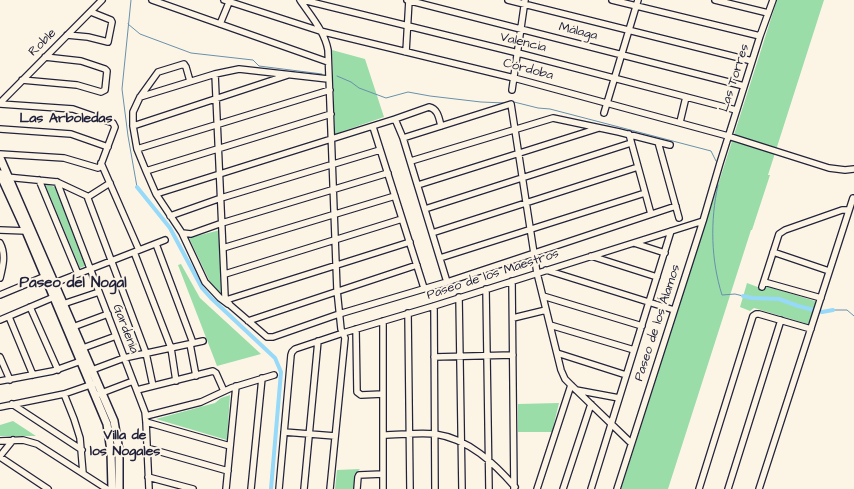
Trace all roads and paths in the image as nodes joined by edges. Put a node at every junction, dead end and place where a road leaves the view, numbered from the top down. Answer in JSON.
{"nodes":[{"id":1,"x":102,"y":0,"type":"edge"},
{"id":2,"x":152,"y":0,"type":"edge"},
{"id":3,"x":302,"y":0,"type":"edge"},
{"id":4,"x":408,"y":0,"type":"edge"},
{"id":5,"x":508,"y":0,"type":"edge"},
{"id":6,"x":612,"y":0,"type":"edge"},
{"id":7,"x":716,"y":0,"type":"edge"},
{"id":8,"x":773,"y":0,"type":"edge"},
{"id":9,"x":228,"y":1,"type":"edge"},
{"id":10,"x":525,"y":2,"type":"edge"},
{"id":11,"x":637,"y":3,"type":"edge"},
{"id":12,"x":91,"y":12,"type":"junction"},
{"id":13,"x":768,"y":14,"type":"junction"},
{"id":14,"x":220,"y":24,"type":"junction"},
{"id":15,"x":407,"y":26,"type":"junction"},
{"id":16,"x":522,"y":29,"type":"junction"},
{"id":17,"x":630,"y":30,"type":"junction"},
{"id":18,"x":320,"y":31,"type":"junction"},
{"id":19,"x":67,"y":35,"type":"junction"},
{"id":20,"x":760,"y":36,"type":"junction"},
{"id":21,"x":406,"y":52,"type":"junction"},
{"id":22,"x":518,"y":53,"type":"junction"},
{"id":23,"x":622,"y":54,"type":"junction"},
{"id":24,"x":46,"y":57,"type":"junction"},
{"id":25,"x":752,"y":61,"type":"junction"},
{"id":26,"x":328,"y":62,"type":"junction"},
{"id":27,"x":215,"y":74,"type":"junction"},
{"id":28,"x":290,"y":74,"type":"junction"},
{"id":29,"x":514,"y":78,"type":"junction"},
{"id":30,"x":615,"y":78,"type":"junction"},
{"id":31,"x":328,"y":79,"type":"junction"},
{"id":32,"x":22,"y":80,"type":"junction"},
{"id":33,"x":190,"y":81,"type":"junction"},
{"id":34,"x":744,"y":86,"type":"junction"},
{"id":35,"x":330,"y":90,"type":"junction"},
{"id":36,"x":512,"y":90,"type":"dead end"},
{"id":37,"x":140,"y":97,"type":"junction"},
{"id":38,"x":686,"y":97,"type":"junction"},
{"id":39,"x":216,"y":99,"type":"junction"},
{"id":40,"x":0,"y":103,"type":"edge"},
{"id":41,"x":607,"y":103,"type":"junction"},
{"id":42,"x":736,"y":110,"type":"junction"},
{"id":43,"x":604,"y":113,"type":"dead end"},
{"id":44,"x":331,"y":114,"type":"junction"},
{"id":45,"x":395,"y":119,"type":"junction"},
{"id":46,"x":680,"y":122,"type":"junction"},
{"id":47,"x":217,"y":124,"type":"junction"},
{"id":48,"x":133,"y":126,"type":"junction"},
{"id":49,"x":441,"y":126,"type":"junction"},
{"id":50,"x":373,"y":127,"type":"junction"},
{"id":51,"x":599,"y":128,"type":"junction"},
{"id":52,"x":0,"y":129,"type":"edge"},
{"id":53,"x":514,"y":129,"type":"junction"},
{"id":54,"x":629,"y":134,"type":"junction"},
{"id":55,"x":728,"y":136,"type":"junction"},
{"id":56,"x":403,"y":138,"type":"junction"},
{"id":57,"x":332,"y":140,"type":"junction"},
{"id":58,"x":658,"y":142,"type":"junction"},
{"id":59,"x":631,"y":143,"type":"junction"},
{"id":60,"x":670,"y":145,"type":"dead end"},
{"id":61,"x":108,"y":147,"type":"junction"},
{"id":62,"x":137,"y":149,"type":"junction"},
{"id":63,"x":218,"y":149,"type":"junction"},
{"id":64,"x":380,"y":150,"type":"junction"},
{"id":65,"x":0,"y":154,"type":"edge"},
{"id":66,"x":518,"y":154,"type":"junction"},
{"id":67,"x":0,"y":158,"type":"edge"},
{"id":68,"x":411,"y":161,"type":"junction"},
{"id":69,"x":333,"y":164,"type":"junction"},
{"id":70,"x":720,"y":164,"type":"joint"},
{"id":71,"x":100,"y":166,"type":"junction"},
{"id":72,"x":638,"y":167,"type":"junction"},
{"id":73,"x":854,"y":169,"type":"edge"},
{"id":74,"x":146,"y":170,"type":"junction"},
{"id":75,"x":220,"y":174,"type":"junction"},
{"id":76,"x":388,"y":174,"type":"junction"},
{"id":77,"x":0,"y":176,"type":"edge"},
{"id":78,"x":10,"y":177,"type":"junction"},
{"id":79,"x":522,"y":177,"type":"junction"},
{"id":80,"x":39,"y":180,"type":"junction"},
{"id":81,"x":57,"y":182,"type":"junction"},
{"id":82,"x":110,"y":183,"type":"junction"},
{"id":83,"x":418,"y":185,"type":"junction"},
{"id":84,"x":334,"y":190,"type":"junction"},
{"id":85,"x":645,"y":193,"type":"junction"},
{"id":86,"x":156,"y":194,"type":"junction"},
{"id":87,"x":395,"y":196,"type":"junction"},
{"id":88,"x":88,"y":197,"type":"junction"},
{"id":89,"x":221,"y":198,"type":"junction"},
{"id":90,"x":853,"y":198,"type":"dead end"},
{"id":91,"x":527,"y":203,"type":"junction"},
{"id":92,"x":676,"y":206,"type":"junction"},
{"id":93,"x":19,"y":209,"type":"junction"},
{"id":94,"x":425,"y":209,"type":"junction"},
{"id":95,"x":849,"y":210,"type":"junction"},
{"id":96,"x":651,"y":214,"type":"junction"},
{"id":97,"x":335,"y":215,"type":"junction"},
{"id":98,"x":170,"y":216,"type":"junction"},
{"id":99,"x":679,"y":218,"type":"dead end"},
{"id":100,"x":402,"y":219,"type":"junction"},
{"id":101,"x":703,"y":221,"type":"junction"},
{"id":102,"x":222,"y":223,"type":"junction"},
{"id":103,"x":531,"y":229,"type":"junction"},
{"id":104,"x":0,"y":230,"type":"edge"},
{"id":105,"x":26,"y":231,"type":"junction"},
{"id":106,"x":671,"y":231,"type":"junction"},
{"id":107,"x":182,"y":233,"type":"junction"},
{"id":108,"x":432,"y":233,"type":"junction"},
{"id":109,"x":165,"y":240,"type":"dead end"},
{"id":110,"x":336,"y":240,"type":"junction"},
{"id":111,"x":410,"y":242,"type":"junction"},
{"id":112,"x":0,"y":243,"type":"edge"},
{"id":113,"x":633,"y":243,"type":"junction"},
{"id":114,"x":156,"y":244,"type":"junction"},
{"id":115,"x":223,"y":248,"type":"junction"},
{"id":116,"x":136,"y":251,"type":"junction"},
{"id":117,"x":773,"y":252,"type":"junction"},
{"id":118,"x":534,"y":253,"type":"junction"},
{"id":119,"x":665,"y":253,"type":"junction"},
{"id":120,"x":2,"y":255,"type":"edge"},
{"id":121,"x":590,"y":256,"type":"junction"},
{"id":122,"x":440,"y":258,"type":"junction"},
{"id":123,"x":112,"y":261,"type":"junction"},
{"id":124,"x":337,"y":265,"type":"junction"},
{"id":125,"x":417,"y":265,"type":"junction"},
{"id":126,"x":91,"y":269,"type":"junction"},
{"id":127,"x":546,"y":270,"type":"junction"},
{"id":128,"x":829,"y":272,"type":"junction"},
{"id":129,"x":537,"y":273,"type":"junction"},
{"id":130,"x":78,"y":274,"type":"junction"},
{"id":131,"x":225,"y":274,"type":"junction"},
{"id":132,"x":48,"y":275,"type":"junction"},
{"id":133,"x":657,"y":277,"type":"junction"},
{"id":134,"x":0,"y":278,"type":"edge"},
{"id":135,"x":512,"y":281,"type":"junction"},
{"id":136,"x":447,"y":282,"type":"junction"},
{"id":137,"x":52,"y":284,"type":"junction"},
{"id":138,"x":424,"y":288,"type":"junction"},
{"id":139,"x":486,"y":289,"type":"junction"},
{"id":140,"x":337,"y":290,"type":"junction"},
{"id":141,"x":99,"y":292,"type":"junction"},
{"id":142,"x":0,"y":295,"type":"edge"},
{"id":143,"x":543,"y":296,"type":"junction"},
{"id":144,"x":54,"y":297,"type":"junction"},
{"id":145,"x":459,"y":297,"type":"junction"},
{"id":146,"x":821,"y":298,"type":"junction"},
{"id":147,"x":649,"y":302,"type":"junction"},
{"id":148,"x":228,"y":303,"type":"junction"},
{"id":149,"x":64,"y":304,"type":"junction"},
{"id":150,"x":434,"y":306,"type":"junction"},
{"id":151,"x":30,"y":307,"type":"junction"},
{"id":152,"x":546,"y":310,"type":"junction"},
{"id":153,"x":674,"y":310,"type":"junction"},
{"id":154,"x":408,"y":313,"type":"junction"},
{"id":155,"x":108,"y":314,"type":"junction"},
{"id":156,"x":339,"y":314,"type":"junction"},
{"id":157,"x":9,"y":317,"type":"junction"},
{"id":158,"x":512,"y":318,"type":"junction"},
{"id":159,"x":0,"y":320,"type":"edge"},
{"id":160,"x":248,"y":320,"type":"junction"},
{"id":161,"x":781,"y":320,"type":"junction"},
{"id":162,"x":383,"y":321,"type":"junction"},
{"id":163,"x":550,"y":325,"type":"junction"},
{"id":164,"x":73,"y":326,"type":"junction"},
{"id":165,"x":642,"y":326,"type":"junction"},
{"id":166,"x":356,"y":329,"type":"junction"},
{"id":167,"x":811,"y":329,"type":"junction"},
{"id":168,"x":343,"y":333,"type":"junction"},
{"id":169,"x":116,"y":336,"type":"junction"},
{"id":170,"x":203,"y":341,"type":"dead end"},
{"id":171,"x":318,"y":341,"type":"junction"},
{"id":172,"x":191,"y":344,"type":"junction"},
{"id":173,"x":82,"y":348,"type":"junction"},
{"id":174,"x":170,"y":348,"type":"junction"},
{"id":175,"x":634,"y":350,"type":"junction"},
{"id":176,"x":146,"y":353,"type":"junction"},
{"id":177,"x":557,"y":353,"type":"junction"},
{"id":178,"x":487,"y":355,"type":"junction"},
{"id":179,"x":513,"y":355,"type":"junction"},
{"id":180,"x":461,"y":356,"type":"junction"},
{"id":181,"x":0,"y":357,"type":"edge"},
{"id":182,"x":434,"y":357,"type":"junction"},
{"id":183,"x":124,"y":358,"type":"junction"},
{"id":184,"x":81,"y":361,"type":"junction"},
{"id":185,"x":58,"y":370,"type":"junction"},
{"id":186,"x":92,"y":370,"type":"junction"},
{"id":187,"x":33,"y":375,"type":"junction"},
{"id":188,"x":274,"y":375,"type":"dead end"},
{"id":189,"x":626,"y":375,"type":"junction"},
{"id":190,"x":196,"y":376,"type":"junction"},
{"id":191,"x":262,"y":378,"type":"junction"},
{"id":192,"x":10,"y":380,"type":"junction"},
{"id":193,"x":133,"y":381,"type":"junction"},
{"id":194,"x":176,"y":381,"type":"junction"},
{"id":195,"x":0,"y":382,"type":"edge"},
{"id":196,"x":94,"y":383,"type":"junction"},
{"id":197,"x":570,"y":385,"type":"junction"},
{"id":198,"x":153,"y":386,"type":"junction"},
{"id":199,"x":236,"y":386,"type":"junction"},
{"id":200,"x":137,"y":390,"type":"junction"},
{"id":201,"x":576,"y":390,"type":"junction"},
{"id":202,"x":224,"y":391,"type":"junction"},
{"id":203,"x":64,"y":394,"type":"junction"},
{"id":204,"x":99,"y":394,"type":"junction"},
{"id":205,"x":383,"y":394,"type":"junction"},
{"id":206,"x":619,"y":398,"type":"junction"},
{"id":207,"x":12,"y":404,"type":"junction"},
{"id":208,"x":591,"y":404,"type":"junction"},
{"id":209,"x":0,"y":407,"type":"edge"},
{"id":210,"x":146,"y":419,"type":"junction"},
{"id":211,"x":611,"y":423,"type":"junction"},
{"id":212,"x":284,"y":432,"type":"junction"},
{"id":213,"x":310,"y":434,"type":"junction"},
{"id":214,"x":435,"y":434,"type":"junction"},
{"id":215,"x":383,"y":435,"type":"junction"},
{"id":216,"x":410,"y":435,"type":"junction"},
{"id":217,"x":335,"y":436,"type":"junction"},
{"id":218,"x":13,"y":440,"type":"junction"},
{"id":219,"x":0,"y":441,"type":"edge"},
{"id":220,"x":462,"y":443,"type":"junction"},
{"id":221,"x":631,"y":443,"type":"junction"},
{"id":222,"x":230,"y":446,"type":"junction"},
{"id":223,"x":147,"y":448,"type":"junction"},
{"id":224,"x":82,"y":450,"type":"junction"},
{"id":225,"x":0,"y":457,"type":"edge"},
{"id":226,"x":488,"y":460,"type":"junction"},
{"id":227,"x":228,"y":471,"type":"junction"},
{"id":228,"x":83,"y":473,"type":"junction"},
{"id":229,"x":383,"y":474,"type":"junction"},
{"id":230,"x":148,"y":477,"type":"junction"},
{"id":231,"x":515,"y":488,"type":"edge"},
{"id":232,"x":48,"y":489,"type":"edge"},
{"id":233,"x":107,"y":489,"type":"edge"},
{"id":234,"x":112,"y":489,"type":"edge"},
{"id":235,"x":119,"y":489,"type":"edge"},
{"id":236,"x":149,"y":489,"type":"edge"},
{"id":237,"x":193,"y":489,"type":"edge"},
{"id":238,"x":226,"y":489,"type":"edge"},
{"id":239,"x":252,"y":489,"type":"edge"},
{"id":240,"x":279,"y":489,"type":"edge"},
{"id":241,"x":304,"y":489,"type":"edge"},
{"id":242,"x":330,"y":489,"type":"edge"},
{"id":243,"x":357,"y":489,"type":"edge"},
{"id":244,"x":384,"y":489,"type":"edge"},
{"id":245,"x":410,"y":489,"type":"edge"},
{"id":246,"x":436,"y":489,"type":"edge"},
{"id":247,"x":462,"y":489,"type":"edge"},
{"id":248,"x":489,"y":489,"type":"edge"},
{"id":249,"x":537,"y":489,"type":"edge"},
{"id":250,"x":563,"y":489,"type":"edge"},
{"id":251,"x":591,"y":489,"type":"edge"},
{"id":252,"x":616,"y":489,"type":"edge"},
{"id":253,"x":699,"y":489,"type":"edge"},
{"id":254,"x":728,"y":489,"type":"edge"},
{"id":255,"x":759,"y":489,"type":"edge"}],
"edges":[{"from":1,"to":12,"type":"street","name":"Roble"},
{"from":2,"to":14,"type":"street"},
{"from":3,"to":15,"type":"street","name":"Valencia"},
{"from":3,"to":18,"type":"street"},
{"from":4,"to":15,"type":"street"},
{"from":4,"to":16,"type":"street","name":"Málaga"},
{"from":5,"to":10,"type":"street"},
{"from":6,"to":11,"type":"street"},
{"from":7,"to":13,"type":"street"},
{"from":8,"to":13,"type":"street","name":"Las Torres"},
{"from":9,"to":14,"type":"street"},
{"from":9,"to":18,"type":"street","name":"Córdoba"},
{"from":10,"to":16,"type":"street"},
{"from":10,"to":17,"type":"street"},
{"from":11,"to":17,"type":"street"},
{"from":11,"to":20,"type":"street"},
{"from":12,"to":19,"type":"street","name":"Roble"},
{"from":12,"to":19,"type":"street"},
{"from":13,"to":20,"type":"street","name":"Las Torres"},
{"from":14,"to":26,"type":"street"},
{"from":15,"to":21,"type":"street"},
{"from":15,"to":22,"type":"street","name":"Valencia"},
{"from":16,"to":22,"type":"street"},
{"from":16,"to":23,"type":"street","name":"Málaga"},
{"from":17,"to":23,"type":"street"},
{"from":17,"to":25,"type":"street"},
{"from":18,"to":21,"type":"street","name":"Córdoba"},
{"from":18,"to":26,"type":"street"},
{"from":19,"to":24,"type":"street","name":"Roble"},
{"from":20,"to":25,"type":"street","name":"Las Torres"},
{"from":21,"to":29,"type":"street","name":"Córdoba"},
{"from":22,"to":29,"type":"street"},
{"from":22,"to":30,"type":"street","name":"Valencia"},
{"from":23,"to":30,"type":"street"},
{"from":23,"to":34,"type":"street","name":"Málaga"},
{"from":24,"to":32,"type":"street","name":"Roble"},
{"from":24,"to":32,"type":"street"},
{"from":25,"to":34,"type":"street","name":"Las Torres"},
{"from":26,"to":31,"type":"street"},
{"from":27,"to":28,"type":"street"},
{"from":27,"to":33,"type":"street"},
{"from":27,"to":39,"type":"street"},
{"from":28,"to":31,"type":"street"},
{"from":28,"to":39,"type":"street"},
{"from":29,"to":36,"type":"street"},
{"from":29,"to":41,"type":"street","name":"Córdoba"},
{"from":30,"to":38,"type":"street","name":"Valencia"},
{"from":30,"to":41,"type":"street"},
{"from":31,"to":35,"type":"street"},
{"from":32,"to":40,"type":"street","name":"Roble"},
{"from":33,"to":37,"type":"street"},
{"from":33,"to":37,"type":"street"},
{"from":34,"to":42,"type":"street","name":"Las Torres"},
{"from":35,"to":44,"type":"street"},
{"from":35,"to":47,"type":"street"},
{"from":37,"to":48,"type":"street"},
{"from":38,"to":42,"type":"street","name":"Valencia"},
{"from":38,"to":46,"type":"street"},
{"from":39,"to":47,"type":"street"},
{"from":39,"to":48,"type":"street"},
{"from":40,"to":61,"type":"street"},
{"from":41,"to":43,"type":"street"},
{"from":41,"to":46,"type":"street","name":"Córdoba"},
{"from":42,"to":55,"type":"street","name":"Las Torres"},
{"from":44,"to":57,"type":"street"},
{"from":44,"to":63,"type":"street"},
{"from":45,"to":49,"type":"street"},
{"from":45,"to":50,"type":"street"},
{"from":45,"to":56,"type":"street"},
{"from":46,"to":55,"type":"street","name":"Córdoba"},
{"from":47,"to":62,"type":"street"},
{"from":47,"to":63,"type":"street"},
{"from":48,"to":62,"type":"street"},
{"from":49,"to":53,"type":"street"},
{"from":49,"to":56,"type":"street"},
{"from":50,"to":57,"type":"street"},
{"from":50,"to":64,"type":"street"},
{"from":51,"to":53,"type":"street"},
{"from":51,"to":54,"type":"street"},
{"from":51,"to":66,"type":"street"},
{"from":52,"to":61,"type":"street"},
{"from":53,"to":66,"type":"street"},
{"from":53,"to":68,"type":"street"},
{"from":54,"to":58,"type":"street"},
{"from":54,"to":59,"type":"street"},
{"from":55,"to":70,"type":"street","name":"Las Torres"},
{"from":55,"to":73,"type":"street","name":"Córdoba"},
{"from":56,"to":68,"type":"street"},
{"from":57,"to":69,"type":"street"},
{"from":57,"to":75,"type":"street"},
{"from":58,"to":60,"type":"street"},
{"from":58,"to":92,"type":"street"},
{"from":59,"to":72,"type":"street"},
{"from":59,"to":79,"type":"street"},
{"from":61,"to":71,"type":"street"},
{"from":62,"to":74,"type":"street"},
{"from":63,"to":74,"type":"street"},
{"from":63,"to":75,"type":"street"},
{"from":64,"to":69,"type":"street"},
{"from":64,"to":76,"type":"street"},
{"from":65,"to":71,"type":"street"},
{"from":66,"to":79,"type":"street"},
{"from":66,"to":83,"type":"street"},
{"from":67,"to":78,"type":"main road"},
{"from":68,"to":83,"type":"street"},
{"from":69,"to":84,"type":"street"},
{"from":69,"to":89,"type":"street"},
{"from":70,"to":101,"type":"street","name":"Paseo de los Álamos"},
{"from":71,"to":82,"type":"street"},
{"from":72,"to":85,"type":"street"},
{"from":72,"to":91,"type":"street"},
{"from":74,"to":86,"type":"street"},
{"from":75,"to":86,"type":"street"},
{"from":75,"to":89,"type":"street"},
{"from":76,"to":84,"type":"street"},
{"from":76,"to":87,"type":"street"},
{"from":77,"to":78,"type":"street"},
{"from":77,"to":93,"type":"main road"},
{"from":78,"to":80,"type":"street"},
{"from":78,"to":93,"type":"main road"},
{"from":79,"to":91,"type":"street"},
{"from":79,"to":94,"type":"street"},
{"from":80,"to":81,"type":"street"},
{"from":80,"to":130,"type":"street"},
{"from":81,"to":88,"type":"street"},
{"from":81,"to":126,"type":"street","name":"Gardenia"},
{"from":82,"to":88,"type":"street"},
{"from":82,"to":116,"type":"street"},
{"from":83,"to":94,"type":"street"},
{"from":84,"to":97,"type":"street"},
{"from":84,"to":102,"type":"street"},
{"from":85,"to":96,"type":"street"},
{"from":85,"to":103,"type":"street"},
{"from":86,"to":98,"type":"street"},
{"from":87,"to":97,"type":"street"},
{"from":87,"to":100,"type":"street"},
{"from":88,"to":123,"type":"street"},
{"from":89,"to":98,"type":"street"},
{"from":89,"to":102,"type":"street"},
{"from":90,"to":95,"type":"street"},
{"from":91,"to":103,"type":"street"},
{"from":91,"to":108,"type":"street"},
{"from":92,"to":96,"type":"street"},
{"from":92,"to":99,"type":"street"},
{"from":93,"to":105,"type":"main road"},
{"from":93,"to":132,"type":"main road"},
{"from":94,"to":108,"type":"street"},
{"from":95,"to":117,"type":"street"},
{"from":95,"to":128,"type":"street"},
{"from":96,"to":118,"type":"street"},
{"from":97,"to":110,"type":"street"},
{"from":97,"to":115,"type":"street"},
{"from":98,"to":107,"type":"street"},
{"from":100,"to":110,"type":"street"},
{"from":100,"to":111,"type":"street"},
{"from":101,"to":106,"type":"street","name":"Paseo de los Maestros"},
{"from":101,"to":153,"type":"street","name":"Paseo de los Álamos"},
{"from":102,"to":107,"type":"street"},
{"from":102,"to":115,"type":"street"},
{"from":103,"to":118,"type":"street"},
{"from":103,"to":122,"type":"street"},
{"from":104,"to":105,"type":"street"},
{"from":105,"to":132,"type":"main road"},
{"from":106,"to":113,"type":"street","name":"Paseo de los Maestros"},
{"from":106,"to":119,"type":"street"},
{"from":107,"to":148,"type":"street"},
{"from":108,"to":122,"type":"street"},
{"from":109,"to":114,"type":"street"},
{"from":110,"to":124,"type":"street"},
{"from":110,"to":131,"type":"street"},
{"from":111,"to":124,"type":"street"},
{"from":111,"to":125,"type":"street"},
{"from":112,"to":120,"type":"street"},
{"from":113,"to":119,"type":"street"},
{"from":113,"to":121,"type":"street","name":"Paseo de los Maestros"},
{"from":114,"to":116,"type":"street"},
{"from":114,"to":172,"type":"street"},
{"from":115,"to":131,"type":"street"},
{"from":116,"to":123,"type":"street"},
{"from":116,"to":174,"type":"street"},
{"from":117,"to":128,"type":"street"},
{"from":117,"to":146,"type":"street"},
{"from":118,"to":129,"type":"street"},
{"from":118,"to":136,"type":"street"},
{"from":119,"to":133,"type":"street"},
{"from":120,"to":134,"type":"street"},
{"from":121,"to":127,"type":"street","name":"Paseo de los Maestros"},
{"from":121,"to":133,"type":"street"},
{"from":122,"to":136,"type":"street"},
{"from":123,"to":126,"type":"street"},
{"from":123,"to":176,"type":"street"},
{"from":124,"to":140,"type":"street"},
{"from":124,"to":148,"type":"street"},
{"from":125,"to":138,"type":"street"},
{"from":125,"to":140,"type":"street"},
{"from":126,"to":130,"type":"street"},
{"from":126,"to":141,"type":"street","name":"Gardenia"},
{"from":127,"to":129,"type":"street","name":"Paseo de los Maestros"},
{"from":127,"to":147,"type":"street"},
{"from":128,"to":146,"type":"street"},
{"from":129,"to":135,"type":"street","name":"Paseo de los Maestros"},
{"from":129,"to":143,"type":"street"},
{"from":130,"to":137,"type":"street"},
{"from":131,"to":148,"type":"street"},
{"from":132,"to":137,"type":"main road"},
{"from":132,"to":142,"type":"street"},
{"from":133,"to":147,"type":"street"},
{"from":135,"to":139,"type":"street","name":"Paseo de los Maestros"},
{"from":135,"to":158,"type":"street"},
{"from":136,"to":138,"type":"street"},
{"from":137,"to":144,"type":"main road"},
{"from":137,"to":149,"type":"main road"},
{"from":138,"to":156,"type":"street"},
{"from":139,"to":145,"type":"street","name":"Paseo de los Maestros"},
{"from":139,"to":178,"type":"street"},
{"from":140,"to":156,"type":"street"},
{"from":140,"to":160,"type":"street"},
{"from":141,"to":149,"type":"street"},
{"from":141,"to":155,"type":"street","name":"Gardenia"},
{"from":143,"to":152,"type":"street"},
{"from":143,"to":165,"type":"street"},
{"from":144,"to":151,"type":"street"},
{"from":144,"to":184,"type":"main road"},
{"from":145,"to":150,"type":"street","name":"Paseo de los Maestros"},
{"from":145,"to":180,"type":"street"},
{"from":146,"to":167,"type":"street"},
{"from":147,"to":153,"type":"street"},
{"from":147,"to":165,"type":"street"},
{"from":148,"to":160,"type":"street"},
{"from":149,"to":164,"type":"main road"},
{"from":150,"to":154,"type":"street","name":"Paseo de los Maestros"},
{"from":150,"to":182,"type":"street"},
{"from":151,"to":157,"type":"street"},
{"from":151,"to":185,"type":"street"},
{"from":152,"to":158,"type":"street"},
{"from":152,"to":163,"type":"street"},
{"from":153,"to":221,"type":"street","name":"Paseo de los Álamos"},
{"from":154,"to":162,"type":"street","name":"Paseo de los Maestros"},
{"from":154,"to":216,"type":"street"},
{"from":155,"to":164,"type":"street"},
{"from":155,"to":169,"type":"street","name":"Gardenia"},
{"from":156,"to":160,"type":"street"},
{"from":156,"to":168,"type":"street"},
{"from":157,"to":159,"type":"street"},
{"from":157,"to":187,"type":"street"},
{"from":158,"to":179,"type":"street"},
{"from":161,"to":167,"type":"street"},
{"from":161,"to":253,"type":"street"},
{"from":161,"to":254,"type":"street"},
{"from":162,"to":166,"type":"street","name":"Paseo de los Maestros"},
{"from":162,"to":205,"type":"street"},
{"from":163,"to":175,"type":"street"},
{"from":163,"to":177,"type":"street"},
{"from":164,"to":173,"type":"main road"},
{"from":165,"to":175,"type":"street"},
{"from":166,"to":168,"type":"street","name":"Paseo de los Maestros"},
{"from":166,"to":205,"type":"street"},
{"from":167,"to":255,"type":"street"},
{"from":168,"to":171,"type":"street","name":"Paseo de los Maestros"},
{"from":168,"to":217,"type":"street"},
{"from":169,"to":173,"type":"street"},
{"from":169,"to":183,"type":"street","name":"Gardenia"},
{"from":170,"to":172,"type":"street"},
{"from":171,"to":212,"type":"street","name":"Paseo de los Maestros"},
{"from":171,"to":213,"type":"street"},
{"from":172,"to":174,"type":"street"},
{"from":172,"to":190,"type":"street"},
{"from":173,"to":186,"type":"main road"},
{"from":174,"to":176,"type":"street"},
{"from":174,"to":194,"type":"street"},
{"from":175,"to":189,"type":"street"},
{"from":176,"to":183,"type":"street"},
{"from":176,"to":198,"type":"street"},
{"from":177,"to":189,"type":"street"},
{"from":177,"to":197,"type":"street"},
{"from":178,"to":179,"type":"street"},
{"from":178,"to":180,"type":"street"},
{"from":178,"to":226,"type":"street"},
{"from":179,"to":231,"type":"street"},
{"from":180,"to":182,"type":"street"},
{"from":180,"to":220,"type":"street"},
{"from":181,"to":192,"type":"street"},
{"from":182,"to":214,"type":"street"},
{"from":183,"to":186,"type":"street"},
{"from":183,"to":193,"type":"street","name":"Gardenia"},
{"from":184,"to":185,"type":"street"},
{"from":184,"to":196,"type":"main road"},
{"from":185,"to":187,"type":"street"},
{"from":186,"to":196,"type":"main road"},
{"from":187,"to":192,"type":"street"},
{"from":188,"to":191,"type":"street"},
{"from":189,"to":206,"type":"street"},
{"from":190,"to":194,"type":"street"},
{"from":190,"to":202,"type":"street"},
{"from":191,"to":199,"type":"street"},
{"from":191,"to":239,"type":"street"},
{"from":192,"to":195,"type":"street"},
{"from":193,"to":200,"type":"street","name":"Gardenia"},
{"from":193,"to":204,"type":"street"},
{"from":194,"to":198,"type":"street"},
{"from":196,"to":203,"type":"street"},
{"from":196,"to":204,"type":"main road"},
{"from":197,"to":201,"type":"street"},
{"from":197,"to":249,"type":"street"},
{"from":198,"to":200,"type":"street"},
{"from":199,"to":202,"type":"street"},
{"from":199,"to":222,"type":"street"},
{"from":200,"to":210,"type":"street","name":"Gardenia"},
{"from":201,"to":206,"type":"street"},
{"from":201,"to":208,"type":"street"},
{"from":202,"to":210,"type":"street"},
{"from":203,"to":207,"type":"street"},
{"from":203,"to":224,"type":"street"},
{"from":204,"to":234,"type":"main road"},
{"from":204,"to":235,"type":"main road"},
{"from":205,"to":215,"type":"street"},
{"from":206,"to":211,"type":"street"},
{"from":207,"to":209,"type":"street"},
{"from":207,"to":224,"type":"street"},
{"from":208,"to":211,"type":"street"},
{"from":208,"to":250,"type":"street"},
{"from":210,"to":222,"type":"street"},
{"from":210,"to":223,"type":"street","name":"Gardenia"},
{"from":211,"to":221,"type":"street"},
{"from":211,"to":251,"type":"street"},
{"from":212,"to":213,"type":"street"},
{"from":212,"to":240,"type":"street"},
{"from":213,"to":217,"type":"street"},
{"from":213,"to":241,"type":"street"},
{"from":214,"to":216,"type":"street"},
{"from":214,"to":220,"type":"street"},
{"from":214,"to":246,"type":"street"},
{"from":215,"to":216,"type":"street"},
{"from":215,"to":229,"type":"street"},
{"from":216,"to":245,"type":"street"},
{"from":217,"to":242,"type":"street"},
{"from":218,"to":219,"type":"street"},
{"from":218,"to":225,"type":"street"},
{"from":218,"to":228,"type":"street"},
{"from":220,"to":226,"type":"street"},
{"from":220,"to":247,"type":"street"},
{"from":221,"to":252,"type":"street","name":"Paseo de los Álamos"},
{"from":222,"to":227,"type":"street"},
{"from":223,"to":227,"type":"street"},
{"from":223,"to":230,"type":"street","name":"Gardenia"},
{"from":224,"to":228,"type":"street"},
{"from":225,"to":232,"type":"street"},
{"from":226,"to":231,"type":"street"},
{"from":226,"to":248,"type":"street"},
{"from":227,"to":238,"type":"street"},
{"from":228,"to":233,"type":"street"},
{"from":229,"to":243,"type":"street"},
{"from":229,"to":244,"type":"street"},
{"from":230,"to":236,"type":"street","name":"Gardenia"},
{"from":230,"to":237,"type":"street"}]}
